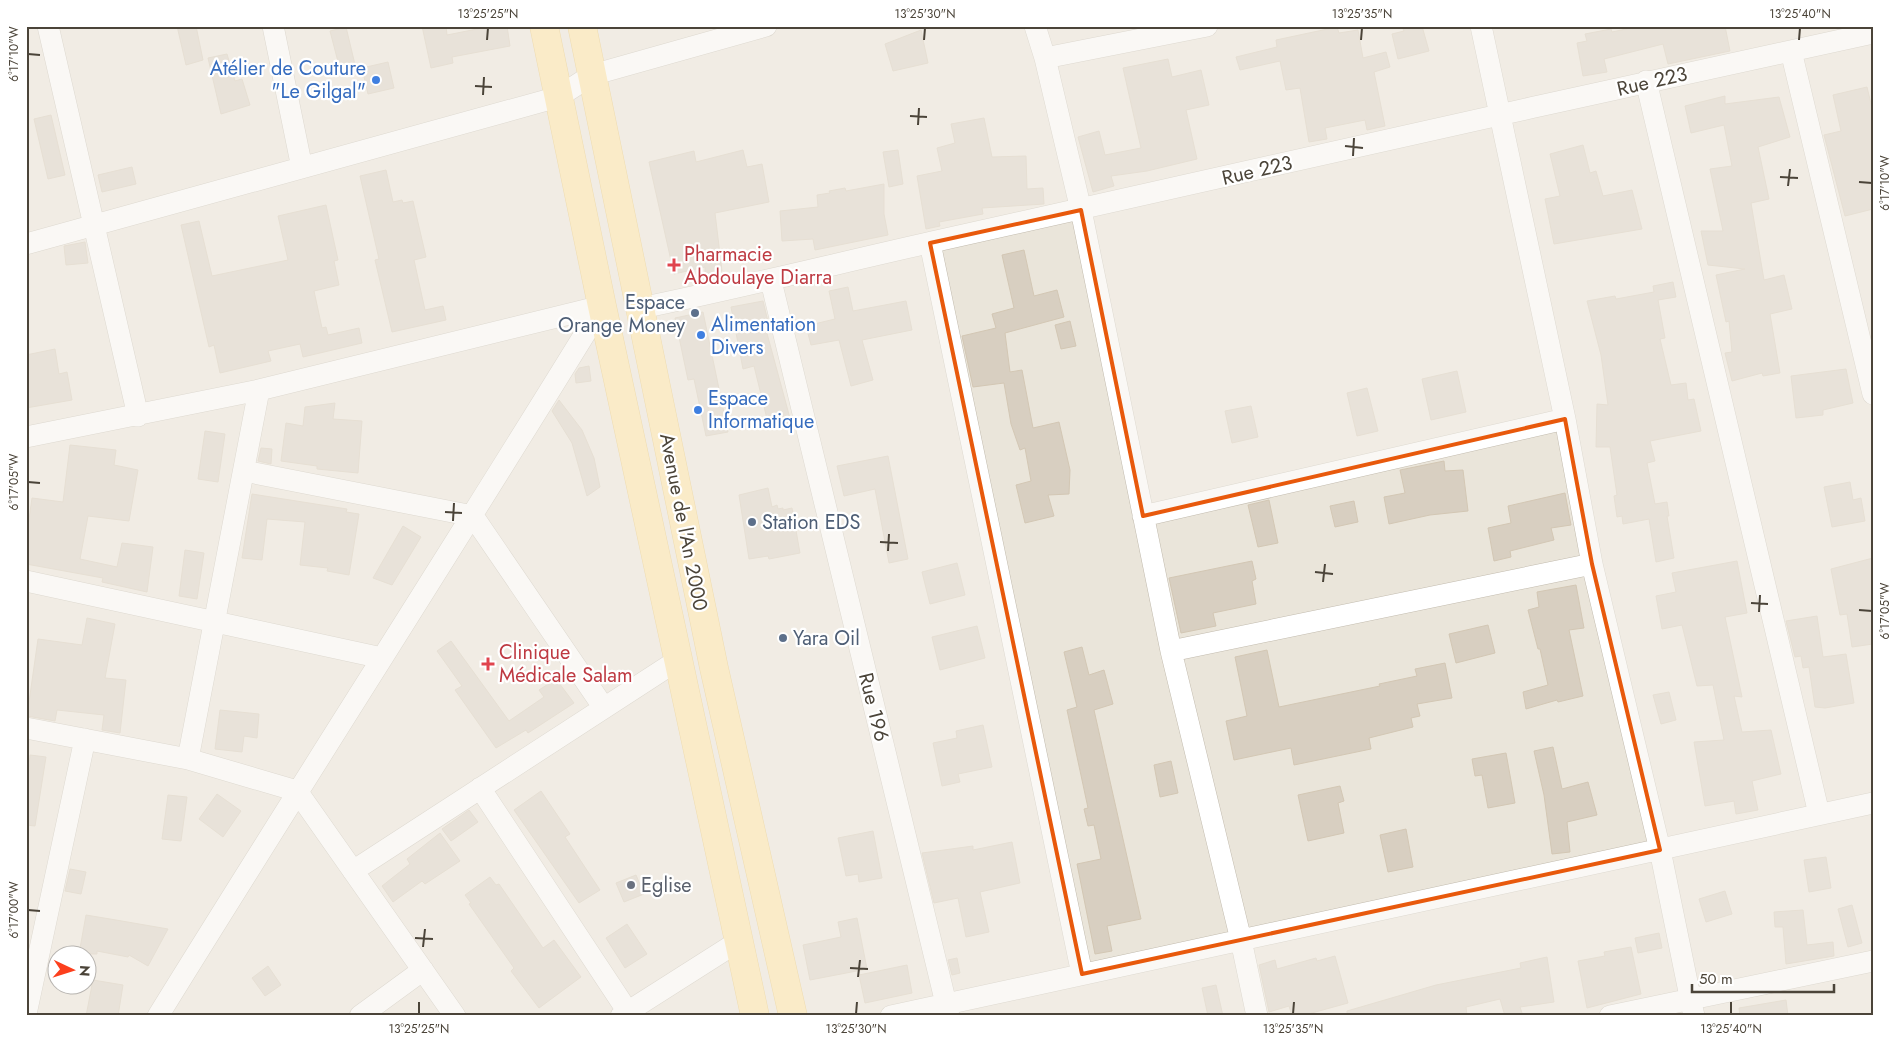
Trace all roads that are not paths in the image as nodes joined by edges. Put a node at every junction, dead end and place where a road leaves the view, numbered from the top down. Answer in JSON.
{"nodes":[{"id":1,"x":48,"y":26,"type":"edge"},
{"id":2,"x":273,"y":26,"type":"edge"},
{"id":3,"x":544,"y":26,"type":"edge"},
{"id":4,"x":582,"y":26,"type":"edge"},
{"id":5,"x":766,"y":26,"type":"edge"},
{"id":6,"x":1035,"y":26,"type":"edge"},
{"id":7,"x":1206,"y":26,"type":"edge"},
{"id":8,"x":1481,"y":26,"type":"edge"},
{"id":9,"x":1873,"y":33,"type":"edge"},
{"id":10,"x":1791,"y":51,"type":"junction"},
{"id":11,"x":1045,"y":58,"type":"junction"},
{"id":12,"x":592,"y":75,"type":"junction"},
{"id":13,"x":1646,"y":81,"type":"junction"},
{"id":14,"x":558,"y":97,"type":"junction"},
{"id":15,"x":1500,"y":116,"type":"junction"},
{"id":16,"x":302,"y":168,"type":"junction"},
{"id":17,"x":1081,"y":210,"type":"junction"},
{"id":18,"x":94,"y":225,"type":"junction"},
{"id":19,"x":930,"y":242,"type":"junction"},
{"id":20,"x":26,"y":244,"type":"edge"},
{"id":21,"x":772,"y":281,"type":"junction"},
{"id":22,"x":602,"y":306,"type":"junction"},
{"id":23,"x":641,"y":308,"type":"junction"},
{"id":24,"x":259,"y":390,"type":"junction"},
{"id":25,"x":1873,"y":394,"type":"edge"},
{"id":26,"x":138,"y":416,"type":"junction"},
{"id":27,"x":1565,"y":419,"type":"junction"},
{"id":28,"x":26,"y":437,"type":"edge"},
{"id":29,"x":244,"y":471,"type":"junction"},
{"id":30,"x":473,"y":516,"type":"junction"},
{"id":31,"x":1143,"y":516,"type":"junction"},
{"id":32,"x":1592,"y":564,"type":"junction"},
{"id":33,"x":26,"y":581,"type":"edge"},
{"id":34,"x":214,"y":622,"type":"junction"},
{"id":35,"x":1171,"y":651,"type":"junction"},
{"id":36,"x":382,"y":658,"type":"junction"},
{"id":37,"x":678,"y":660,"type":"junction"},
{"id":38,"x":604,"y":708,"type":"junction"},
{"id":39,"x":26,"y":728,"type":"edge"},
{"id":40,"x":85,"y":739,"type":"junction"},
{"id":41,"x":188,"y":759,"type":"junction"},
{"id":42,"x":480,"y":788,"type":"junction"},
{"id":43,"x":296,"y":791,"type":"junction"},
{"id":44,"x":1873,"y":803,"type":"edge"},
{"id":45,"x":1819,"y":814,"type":"junction"},
{"id":46,"x":1660,"y":850,"type":"junction"},
{"id":47,"x":353,"y":871,"type":"junction"},
{"id":48,"x":1241,"y":940,"type":"junction"},
{"id":49,"x":739,"y":941,"type":"junction"},
{"id":50,"x":1873,"y":960,"type":"edge"},
{"id":51,"x":423,"y":970,"type":"junction"},
{"id":52,"x":1082,"y":974,"type":"junction"},
{"id":53,"x":1693,"y":1007,"type":"edge"},
{"id":54,"x":947,"y":1010,"type":"edge"},
{"id":55,"x":26,"y":1014,"type":"edge"},
{"id":56,"x":625,"y":1014,"type":"edge"},
{"id":57,"x":158,"y":1016,"type":"edge"},
{"id":58,"x":360,"y":1016,"type":"edge"},
{"id":59,"x":455,"y":1016,"type":"edge"},
{"id":60,"x":755,"y":1016,"type":"edge"},
{"id":61,"x":793,"y":1016,"type":"edge"},
{"id":62,"x":891,"y":1016,"type":"edge"},
{"id":63,"x":1257,"y":1016,"type":"edge"},
{"id":64,"x":1610,"y":1016,"type":"edge"}],
"edges":[{"from":1,"to":18,"type":"street"},
{"from":2,"to":16,"type":"street"},
{"from":3,"to":14,"type":"main road","name":"Avenue de l'An 2000"},
{"from":4,"to":12,"type":"main road","name":"Avenue de l'An 2000"},
{"from":5,"to":12,"type":"street"},
{"from":6,"to":11,"type":"street"},
{"from":7,"to":11,"type":"street"},
{"from":8,"to":15,"type":"street"},
{"from":9,"to":10,"type":"street","name":"Rue 223"},
{"from":10,"to":13,"type":"street","name":"Rue 223"},
{"from":10,"to":25,"type":"street"},
{"from":11,"to":17,"type":"street"},
{"from":12,"to":14,"type":"street"},
{"from":12,"to":23,"type":"main road","name":"Avenue de l'An 2000"},
{"from":13,"to":15,"type":"street","name":"Rue 223"},
{"from":13,"to":45,"type":"street"},
{"from":14,"to":16,"type":"street"},
{"from":14,"to":22,"type":"main road","name":"Avenue de l'An 2000"},
{"from":15,"to":17,"type":"street","name":"Rue 223"},
{"from":15,"to":27,"type":"street"},
{"from":16,"to":18,"type":"street"},
{"from":17,"to":19,"type":"street","name":"Rue 223"},
{"from":17,"to":31,"type":"street"},
{"from":18,"to":20,"type":"street"},
{"from":18,"to":26,"type":"street"},
{"from":19,"to":21,"type":"street","name":"Rue 223"},
{"from":19,"to":52,"type":"street"},
{"from":21,"to":23,"type":"street","name":"Rue 223"},
{"from":21,"to":54,"type":"street","name":"Rue 196"},
{"from":22,"to":24,"type":"street"},
{"from":22,"to":30,"type":"street"},
{"from":22,"to":37,"type":"main road","name":"Avenue de l'An 2000"},
{"from":23,"to":61,"type":"main road","name":"Avenue de l'An 2000"},
{"from":24,"to":26,"type":"street"},
{"from":24,"to":29,"type":"street"},
{"from":26,"to":28,"type":"street"},
{"from":27,"to":31,"type":"street"},
{"from":27,"to":32,"type":"street"},
{"from":29,"to":30,"type":"street"},
{"from":29,"to":34,"type":"street"},
{"from":30,"to":36,"type":"street"},
{"from":30,"to":38,"type":"street"},
{"from":31,"to":35,"type":"street"},
{"from":32,"to":35,"type":"street"},
{"from":32,"to":46,"type":"street"},
{"from":33,"to":34,"type":"street"},
{"from":34,"to":36,"type":"street"},
{"from":34,"to":41,"type":"street"},
{"from":35,"to":48,"type":"street"},
{"from":36,"to":43,"type":"street"},
{"from":37,"to":38,"type":"street"},
{"from":37,"to":49,"type":"main road","name":"Avenue de l'An 2000"},
{"from":38,"to":42,"type":"street"},
{"from":39,"to":40,"type":"street"},
{"from":40,"to":41,"type":"street"},
{"from":40,"to":55,"type":"street"},
{"from":41,"to":43,"type":"street"},
{"from":42,"to":47,"type":"street"},
{"from":42,"to":56,"type":"street"},
{"from":43,"to":47,"type":"street"},
{"from":43,"to":57,"type":"street"},
{"from":44,"to":45,"type":"street"},
{"from":45,"to":46,"type":"street"},
{"from":46,"to":48,"type":"street"},
{"from":46,"to":53,"type":"street"},
{"from":47,"to":51,"type":"street"},
{"from":48,"to":52,"type":"street"},
{"from":48,"to":63,"type":"street"},
{"from":49,"to":56,"type":"street"},
{"from":49,"to":60,"type":"main road","name":"Avenue de l'An 2000"},
{"from":50,"to":53,"type":"street"},
{"from":51,"to":58,"type":"street"},
{"from":51,"to":59,"type":"street"},
{"from":52,"to":54,"type":"street"},
{"from":53,"to":64,"type":"street"},
{"from":54,"to":62,"type":"street"}]}
